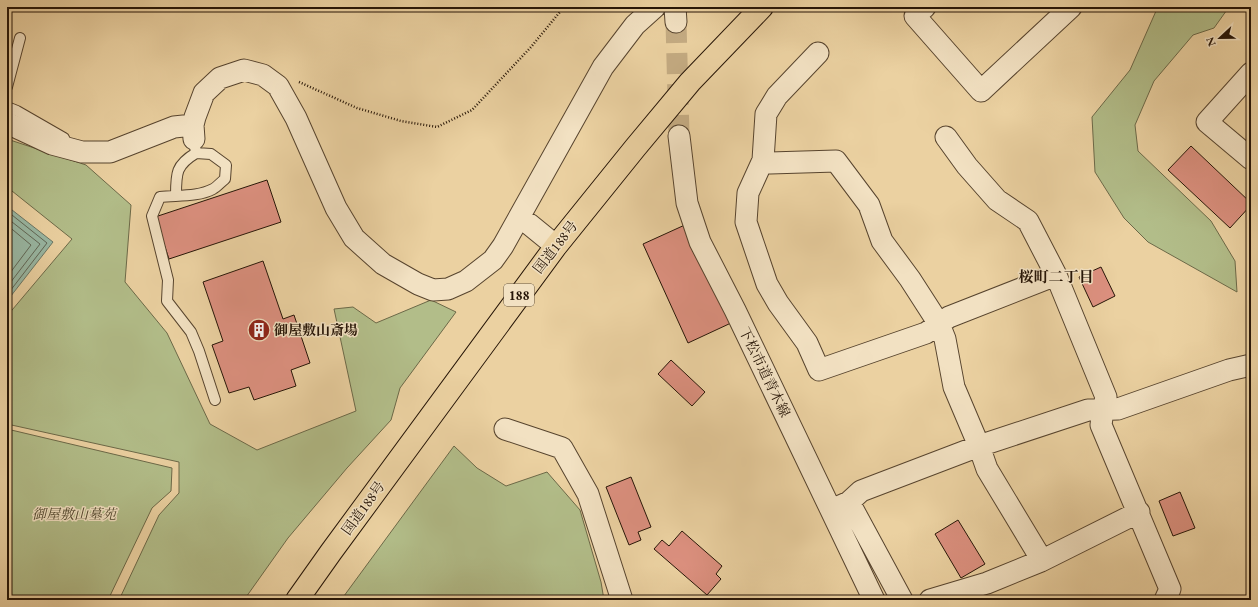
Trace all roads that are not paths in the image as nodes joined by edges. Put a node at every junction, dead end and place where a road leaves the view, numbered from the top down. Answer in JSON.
{"nodes":[{"id":1,"x":655,"y":7,"type":"edge"},
{"id":2,"x":742,"y":7,"type":"edge"},
{"id":3,"x":762,"y":7,"type":"edge"},
{"id":4,"x":925,"y":7,"type":"edge"},
{"id":5,"x":1071,"y":7,"type":"edge"},
{"id":6,"x":20,"y":38,"type":"dead end"},
{"id":7,"x":818,"y":53,"type":"dead end"},
{"id":8,"x":1251,"y":73,"type":"edge"},
{"id":9,"x":690,"y":82,"type":"junction"},
{"id":10,"x":7,"y":86,"type":"edge"},
{"id":11,"x":7,"y":107,"type":"edge"},
{"id":12,"x":7,"y":123,"type":"edge"},
{"id":13,"x":679,"y":136,"type":"tunnel mouth"},
{"id":14,"x":946,"y":137,"type":"dead end"},
{"id":15,"x":195,"y":139,"type":"junction"},
{"id":16,"x":67,"y":148,"type":"junction"},
{"id":17,"x":1251,"y":159,"type":"edge"},
{"id":18,"x":763,"y":160,"type":"junction"},
{"id":19,"x":176,"y":195,"type":"junction"},
{"id":20,"x":519,"y":218,"type":"junction"},
{"id":21,"x":556,"y":246,"type":"junction"},
{"id":22,"x":1056,"y":275,"type":"junction"},
{"id":23,"x":939,"y":324,"type":"junction"},
{"id":24,"x":1251,"y":365,"type":"edge"},
{"id":25,"x":215,"y":400,"type":"dead end"},
{"id":26,"x":1103,"y":410,"type":"junction"},
{"id":27,"x":506,"y":429,"type":"dead end"},
{"id":28,"x":979,"y":446,"type":"junction"},
{"id":29,"x":840,"y":506,"type":"junction"},
{"id":30,"x":1139,"y":512,"type":"junction"},
{"id":31,"x":1041,"y":561,"type":"junction"},
{"id":32,"x":297,"y":600,"type":"edge"},
{"id":33,"x":622,"y":600,"type":"edge"},
{"id":34,"x":874,"y":600,"type":"edge"},
{"id":35,"x":902,"y":600,"type":"edge"},
{"id":36,"x":930,"y":600,"type":"edge"},
{"id":37,"x":1165,"y":600,"type":"edge"}],
"edges":[{"from":1,"to":20,"type":"street"},
{"from":2,"to":9,"type":"highway"},
{"from":3,"to":9,"type":"highway","name":"国道188号","number":"188"},
{"from":4,"to":5,"type":"street"},
{"from":6,"to":10,"type":"lane"},
{"from":7,"to":18,"type":"street"},
{"from":8,"to":17,"type":"street"},
{"from":9,"to":21,"type":"highway","name":"国道188号","number":"188"},
{"from":11,"to":16,"type":"lane"},
{"from":12,"to":16,"type":"street"},
{"from":13,"to":29,"type":"street","name":"下松市道青木線"},
{"from":14,"to":22,"type":"street"},
{"from":15,"to":16,"type":"street"},
{"from":15,"to":19,"type":"lane"},
{"from":15,"to":19,"type":"lane"},
{"from":15,"to":20,"type":"street"},
{"from":18,"to":23,"type":"street"},
{"from":18,"to":23,"type":"street"},
{"from":19,"to":25,"type":"lane"},
{"from":20,"to":21,"type":"street"},
{"from":21,"to":32,"type":"highway","name":"国道188号","number":"188"},
{"from":22,"to":23,"type":"street"},
{"from":22,"to":26,"type":"street"},
{"from":23,"to":28,"type":"street"},
{"from":24,"to":26,"type":"street"},
{"from":26,"to":28,"type":"street"},
{"from":26,"to":30,"type":"street"},
{"from":27,"to":33,"type":"street"},
{"from":28,"to":29,"type":"street"},
{"from":28,"to":31,"type":"street"},
{"from":29,"to":34,"type":"street","name":"下松市道青木線"},
{"from":29,"to":35,"type":"street"},
{"from":30,"to":31,"type":"street"},
{"from":30,"to":37,"type":"street"},
{"from":31,"to":36,"type":"street"}]}
